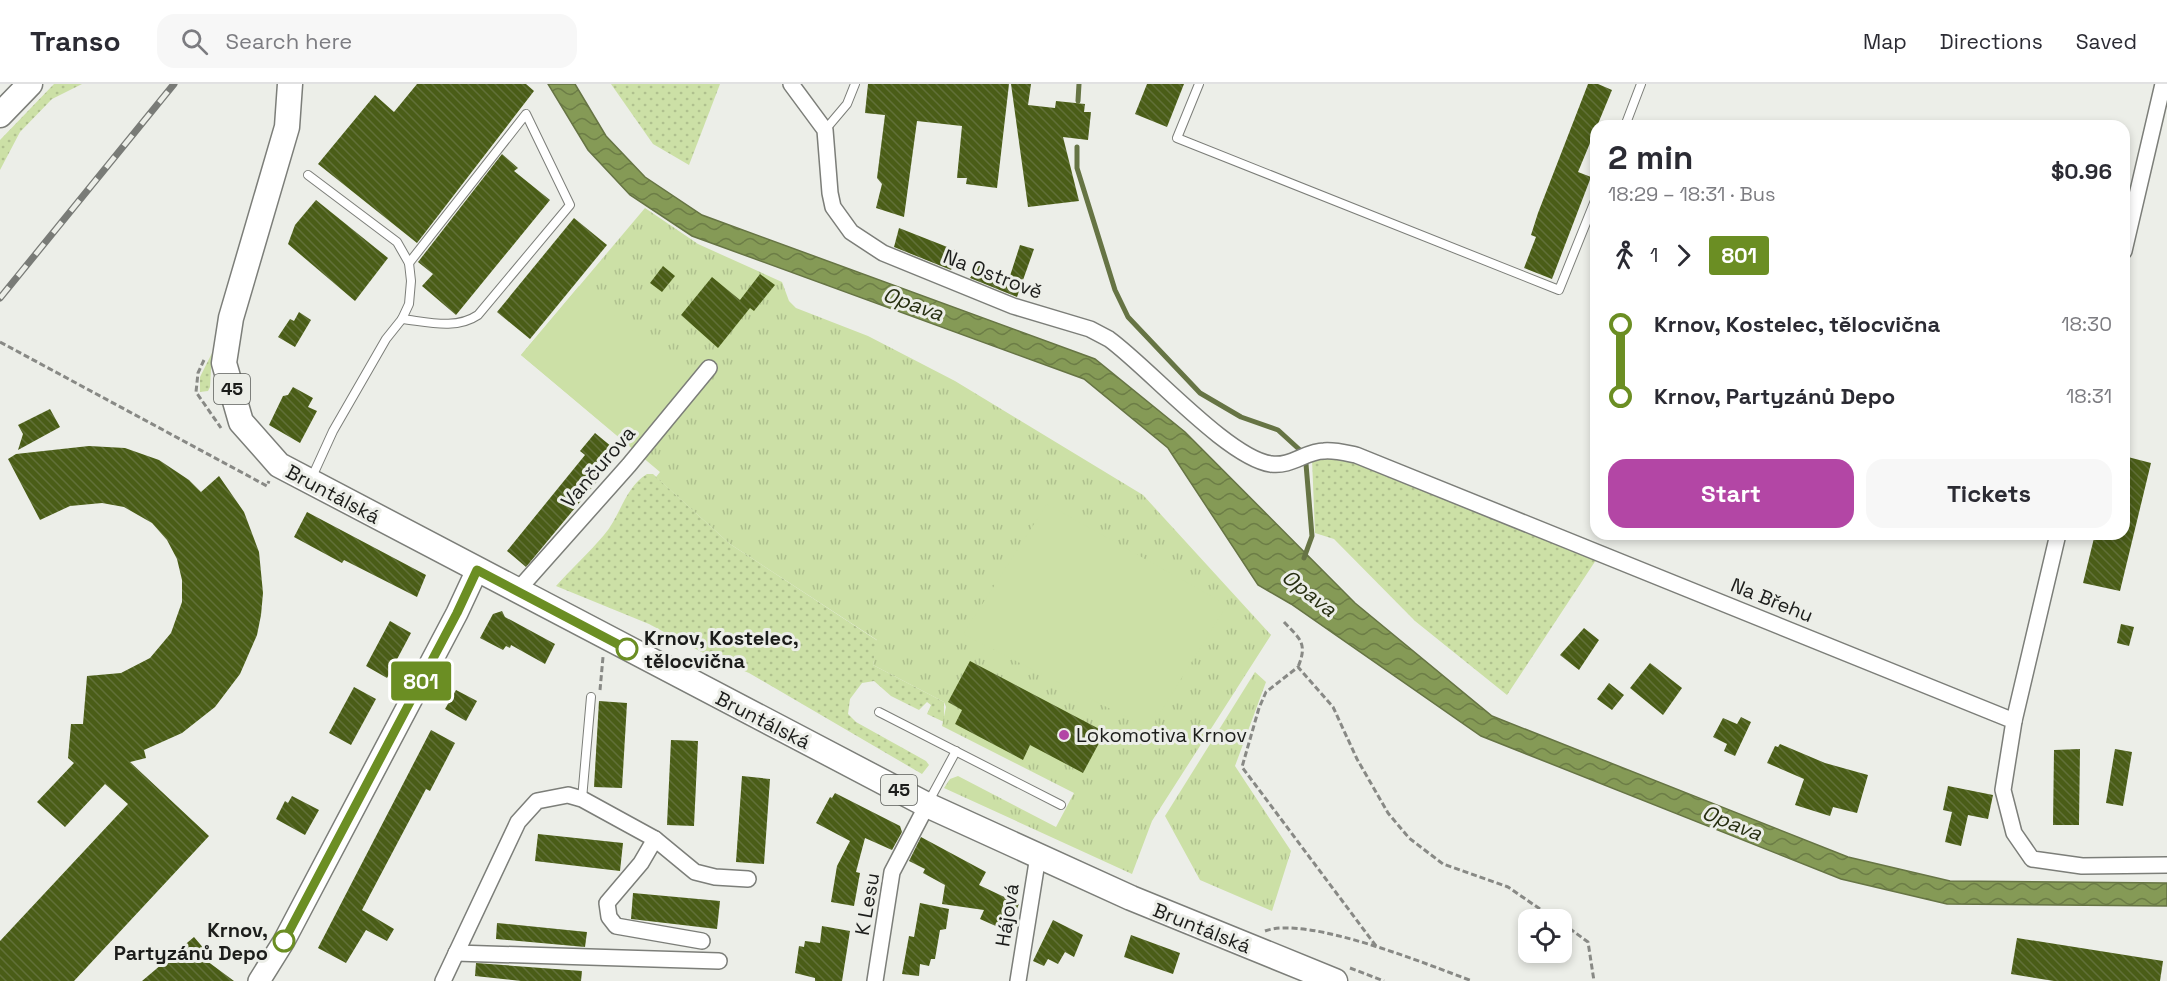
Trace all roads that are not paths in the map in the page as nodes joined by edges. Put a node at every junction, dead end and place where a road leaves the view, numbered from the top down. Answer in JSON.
{"nodes":[{"id":1,"x":30,"y":84,"type":"edge"},
{"id":2,"x":291,"y":84,"type":"edge"},
{"id":3,"x":791,"y":84,"type":"edge"},
{"id":4,"x":855,"y":84,"type":"edge"},
{"id":5,"x":1199,"y":84,"type":"edge"},
{"id":6,"x":1641,"y":84,"type":"edge"},
{"id":7,"x":2163,"y":84,"type":"edge"},
{"id":8,"x":0,"y":115,"type":"edge"},
{"id":9,"x":1626,"y":120,"type":"edge"},
{"id":10,"x":825,"y":130,"type":"junction"},
{"id":11,"x":308,"y":175,"type":"dead end"},
{"id":12,"x":1590,"y":213,"type":"edge"},
{"id":13,"x":2130,"y":226,"type":"edge"},
{"id":14,"x":408,"y":263,"type":"junction"},
{"id":15,"x":402,"y":320,"type":"junction"},
{"id":16,"x":709,"y":368,"type":"dead end"},
{"id":17,"x":1249,"y":455,"type":"joint"},
{"id":18,"x":310,"y":481,"type":"junction"},
{"id":19,"x":2057,"y":540,"type":"edge"},
{"id":20,"x":477,"y":570,"type":"junction"},
{"id":21,"x":517,"y":591,"type":"junction"},
{"id":22,"x":591,"y":697,"type":"dead end"},
{"id":23,"x":879,"y":712,"type":"dead end"},
{"id":24,"x":2014,"y":721,"type":"junction"},
{"id":25,"x":956,"y":751,"type":"junction"},
{"id":26,"x":582,"y":799,"type":"junction"},
{"id":27,"x":927,"y":805,"type":"junction"},
{"id":28,"x":1061,"y":806,"type":"dead end"},
{"id":29,"x":655,"y":839,"type":"junction"},
{"id":30,"x":1038,"y":856,"type":"junction"},
{"id":31,"x":2167,"y":865,"type":"edge"},
{"id":32,"x":748,"y":879,"type":"dead end"},
{"id":33,"x":702,"y":941,"type":"dead end"},
{"id":34,"x":456,"y":953,"type":"junction"},
{"id":35,"x":719,"y":961,"type":"dead end"},
{"id":36,"x":1339,"y":973,"type":"edge"},
{"id":37,"x":259,"y":981,"type":"edge"},
{"id":38,"x":443,"y":981,"type":"edge"},
{"id":39,"x":875,"y":981,"type":"edge"},
{"id":40,"x":1018,"y":981,"type":"edge"}],
"edges":[{"from":1,"to":8,"type":"main road"},
{"from":2,"to":18,"type":"main road","name":"Bruntálská","number":"45"},
{"from":3,"to":10,"type":"street"},
{"from":4,"to":10,"type":"lane"},
{"from":5,"to":12,"type":"lane"},
{"from":6,"to":9,"type":"lane"},
{"from":7,"to":13,"type":"street"},
{"from":10,"to":17,"type":"street","name":"Na Ostrově"},
{"from":11,"to":14,"type":"lane"},
{"from":14,"to":15,"type":"lane"},
{"from":14,"to":15,"type":"lane"},
{"from":15,"to":18,"type":"lane"},
{"from":16,"to":21,"type":"street","name":"Vančurova"},
{"from":17,"to":24,"type":"street","name":"Na Břehu"},
{"from":18,"to":20,"type":"main road","name":"Bruntálská","number":"45"},
{"from":19,"to":24,"type":"street"},
{"from":20,"to":21,"type":"main road","name":"Bruntálská","number":"45"},
{"from":20,"to":37,"type":"street"},
{"from":21,"to":27,"type":"main road","name":"Bruntálská","number":"45"},
{"from":22,"to":26,"type":"lane"},
{"from":23,"to":25,"type":"lane"},
{"from":24,"to":31,"type":"street"},
{"from":25,"to":27,"type":"lane"},
{"from":25,"to":28,"type":"lane"},
{"from":26,"to":29,"type":"street"},
{"from":26,"to":34,"type":"street"},
{"from":27,"to":30,"type":"main road","name":"Bruntálská","number":"45"},
{"from":27,"to":39,"type":"street","name":"K Lesu"},
{"from":29,"to":32,"type":"street"},
{"from":29,"to":33,"type":"street"},
{"from":30,"to":36,"type":"main road","name":"Bruntálská","number":"45"},
{"from":30,"to":40,"type":"street","name":"Hájová"},
{"from":34,"to":35,"type":"street"},
{"from":34,"to":38,"type":"street"}]}
